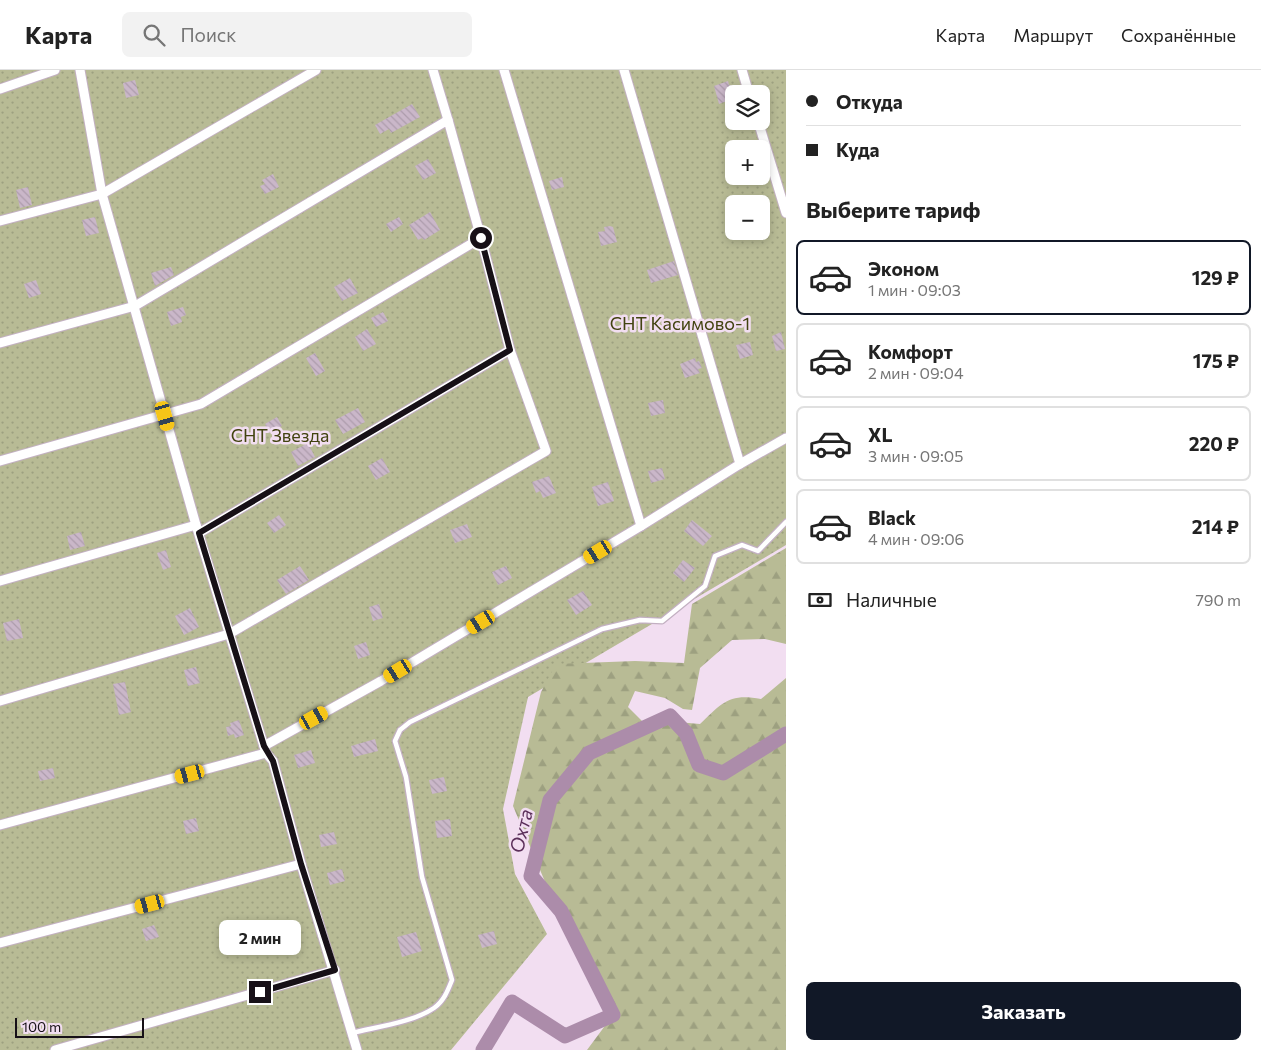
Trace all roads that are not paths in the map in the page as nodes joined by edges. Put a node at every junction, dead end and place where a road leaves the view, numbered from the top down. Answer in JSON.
{"nodes":[{"id":1,"x":54,"y":70,"type":"edge"},
{"id":2,"x":80,"y":70,"type":"edge"},
{"id":3,"x":316,"y":70,"type":"edge"},
{"id":4,"x":433,"y":70,"type":"edge"},
{"id":5,"x":504,"y":70,"type":"edge"},
{"id":6,"x":624,"y":70,"type":"edge"},
{"id":7,"x":742,"y":70,"type":"edge"},
{"id":8,"x":746,"y":85,"type":"edge"},
{"id":9,"x":0,"y":89,"type":"edge"},
{"id":10,"x":448,"y":120,"type":"junction"},
{"id":11,"x":761,"y":130,"type":"edge"},
{"id":12,"x":102,"y":194,"type":"junction"},
{"id":13,"x":786,"y":213,"type":"edge"},
{"id":14,"x":0,"y":222,"type":"edge"},
{"id":15,"x":481,"y":238,"type":"junction"},
{"id":16,"x":135,"y":306,"type":"junction"},
{"id":17,"x":0,"y":342,"type":"edge"},
{"id":18,"x":510,"y":350,"type":"junction"},
{"id":19,"x":165,"y":416,"type":"junction"},
{"id":20,"x":786,"y":438,"type":"edge"},
{"id":21,"x":0,"y":461,"type":"edge"},
{"id":22,"x":740,"y":464,"type":"junction"},
{"id":23,"x":786,"y":522,"type":"edge"},
{"id":24,"x":641,"y":526,"type":"junction"},
{"id":25,"x":198,"y":529,"type":"junction"},
{"id":26,"x":0,"y":581,"type":"edge"},
{"id":27,"x":229,"y":634,"type":"junction"},
{"id":28,"x":0,"y":701,"type":"edge"},
{"id":29,"x":265,"y":750,"type":"junction"},
{"id":30,"x":0,"y":825,"type":"edge"},
{"id":31,"x":301,"y":864,"type":"junction"},
{"id":32,"x":0,"y":943,"type":"edge"},
{"id":33,"x":335,"y":970,"type":"junction"},
{"id":34,"x":352,"y":1033,"type":"junction"},
{"id":35,"x":54,"y":1050,"type":"edge"},
{"id":36,"x":357,"y":1050,"type":"edge"}],
"edges":[{"from":1,"to":9,"type":"street"},
{"from":2,"to":12,"type":"street"},
{"from":3,"to":12,"type":"street"},
{"from":4,"to":10,"type":"street"},
{"from":5,"to":24,"type":"street"},
{"from":6,"to":22,"type":"street"},
{"from":7,"to":8,"type":"street"},
{"from":10,"to":15,"type":"street"},
{"from":10,"to":16,"type":"street"},
{"from":11,"to":13,"type":"street"},
{"from":12,"to":14,"type":"street"},
{"from":12,"to":16,"type":"street"},
{"from":15,"to":18,"type":"street"},
{"from":15,"to":19,"type":"street"},
{"from":16,"to":17,"type":"street"},
{"from":16,"to":19,"type":"street"},
{"from":18,"to":25,"type":"street"},
{"from":18,"to":27,"type":"street"},
{"from":19,"to":21,"type":"street"},
{"from":19,"to":25,"type":"street"},
{"from":20,"to":22,"type":"street"},
{"from":22,"to":24,"type":"street"},
{"from":23,"to":34,"type":"lane"},
{"from":24,"to":29,"type":"street"},
{"from":25,"to":26,"type":"street"},
{"from":25,"to":27,"type":"street"},
{"from":27,"to":28,"type":"street"},
{"from":27,"to":29,"type":"street"},
{"from":29,"to":30,"type":"street"},
{"from":29,"to":31,"type":"street"},
{"from":31,"to":32,"type":"street"},
{"from":31,"to":33,"type":"street"},
{"from":33,"to":34,"type":"street"},
{"from":33,"to":35,"type":"street"},
{"from":34,"to":36,"type":"street"}]}
